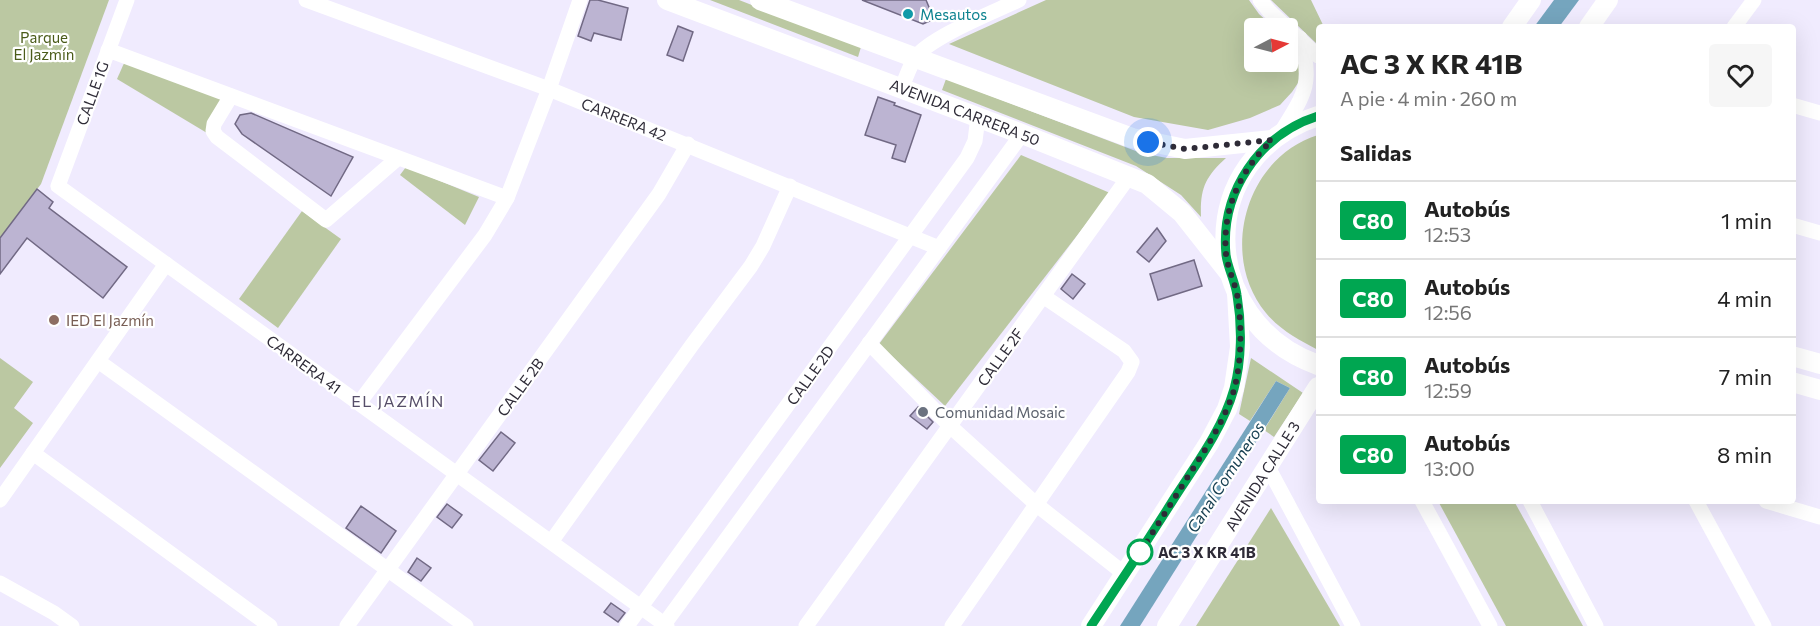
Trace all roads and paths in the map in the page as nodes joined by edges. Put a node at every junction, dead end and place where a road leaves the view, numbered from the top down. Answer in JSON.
{"nodes":[{"id":1,"x":127,"y":0,"type":"edge"},
{"id":2,"x":306,"y":0,"type":"edge"},
{"id":3,"x":580,"y":0,"type":"edge"},
{"id":4,"x":667,"y":0,"type":"edge"},
{"id":5,"x":760,"y":0,"type":"edge"},
{"id":6,"x":1019,"y":0,"type":"edge"},
{"id":7,"x":1260,"y":0,"type":"edge"},
{"id":8,"x":1531,"y":0,"type":"edge"},
{"id":9,"x":1608,"y":0,"type":"edge"},
{"id":10,"x":1754,"y":0,"type":"edge"},
{"id":11,"x":781,"y":4,"type":"edge"},
{"id":12,"x":1514,"y":24,"type":"edge"},
{"id":13,"x":1591,"y":24,"type":"edge"},
{"id":14,"x":1736,"y":24,"type":"edge"},
{"id":15,"x":1300,"y":38,"type":"junction"},
{"id":16,"x":108,"y":50,"type":"junction"},
{"id":17,"x":1316,"y":54,"type":"edge"},
{"id":18,"x":915,"y":58,"type":"junction"},
{"id":19,"x":901,"y":88,"type":"junction"},
{"id":20,"x":549,"y":89,"type":"junction"},
{"id":21,"x":231,"y":96,"type":"junction"},
{"id":22,"x":1796,"y":106,"type":"edge"},
{"id":23,"x":1818,"y":110,"type":"edge"},
{"id":24,"x":978,"y":117,"type":"junction"},
{"id":25,"x":1316,"y":117,"type":"edge"},
{"id":26,"x":1022,"y":134,"type":"junction"},
{"id":27,"x":1276,"y":137,"type":"junction"},
{"id":28,"x":688,"y":144,"type":"junction"},
{"id":29,"x":398,"y":158,"type":"junction"},
{"id":30,"x":1130,"y":175,"type":"junction"},
{"id":31,"x":58,"y":186,"type":"joint"},
{"id":32,"x":790,"y":186,"type":"junction"},
{"id":33,"x":507,"y":198,"type":"junction"},
{"id":34,"x":1796,"y":226,"type":"edge"},
{"id":35,"x":1820,"y":233,"type":"edge"},
{"id":36,"x":911,"y":236,"type":"junction"},
{"id":37,"x":939,"y":248,"type":"junction"},
{"id":38,"x":166,"y":264,"type":"junction"},
{"id":39,"x":1230,"y":274,"type":"junction"},
{"id":40,"x":1237,"y":293,"type":"junction"},
{"id":41,"x":1043,"y":296,"type":"junction"},
{"id":42,"x":869,"y":343,"type":"junction"},
{"id":43,"x":1796,"y":357,"type":"edge"},
{"id":44,"x":98,"y":361,"type":"junction"},
{"id":45,"x":1316,"y":364,"type":"edge"},
{"id":46,"x":1820,"y":364,"type":"edge"},
{"id":47,"x":1796,"y":383,"type":"edge"},
{"id":48,"x":1316,"y":390,"type":"edge"},
{"id":49,"x":1820,"y":390,"type":"edge"},
{"id":50,"x":359,"y":403,"type":"junction"},
{"id":51,"x":950,"y":426,"type":"junction"},
{"id":52,"x":33,"y":453,"type":"junction"},
{"id":53,"x":1268,"y":467,"type":"junction"},
{"id":54,"x":456,"y":474,"type":"junction"},
{"id":55,"x":0,"y":500,"type":"edge"},
{"id":56,"x":1424,"y":504,"type":"edge"},
{"id":57,"x":1532,"y":504,"type":"edge"},
{"id":58,"x":1698,"y":504,"type":"edge"},
{"id":59,"x":1776,"y":504,"type":"edge"},
{"id":60,"x":1037,"y":505,"type":"junction"},
{"id":61,"x":1820,"y":517,"type":"edge"},
{"id":62,"x":551,"y":542,"type":"junction"},
{"id":63,"x":388,"y":569,"type":"junction"},
{"id":64,"x":1126,"y":574,"type":"junction"},
{"id":65,"x":0,"y":583,"type":"edge"},
{"id":66,"x":641,"y":607,"type":"junction"},
{"id":67,"x":665,"y":625,"type":"edge"},
{"id":68,"x":72,"y":626,"type":"edge"},
{"id":69,"x":270,"y":626,"type":"edge"},
{"id":70,"x":347,"y":626,"type":"edge"},
{"id":71,"x":466,"y":626,"type":"edge"},
{"id":72,"x":627,"y":626,"type":"edge"},
{"id":73,"x":806,"y":626,"type":"edge"},
{"id":74,"x":952,"y":626,"type":"edge"},
{"id":75,"x":1091,"y":626,"type":"edge"},
{"id":76,"x":1167,"y":626,"type":"edge"},
{"id":77,"x":1353,"y":626,"type":"edge"},
{"id":78,"x":1490,"y":626,"type":"edge"},
{"id":79,"x":1596,"y":626,"type":"edge"},
{"id":80,"x":1764,"y":626,"type":"edge"}],
"edges":[{"from":1,"to":16,"type":"street","name":"CALLE 1G"},
{"from":2,"to":20,"type":"street","name":"CARRERA 42"},
{"from":3,"to":20,"type":"street"},
{"from":4,"to":19,"type":"main road","name":"AVENIDA CARRERA 50"},
{"from":5,"to":11,"type":"main road"},
{"from":6,"to":18,"type":"street"},
{"from":7,"to":15,"type":"street"},
{"from":8,"to":12,"type":"main road"},
{"from":9,"to":13,"type":"main road"},
{"from":10,"to":14,"type":"street"},
{"from":11,"to":18,"type":"main road"},
{"from":15,"to":17,"type":"street"},
{"from":15,"to":27,"type":"street"},
{"from":16,"to":21,"type":"street"},
{"from":16,"to":31,"type":"street","name":"CALLE 1G"},
{"from":18,"to":19,"type":"street"},
{"from":18,"to":27,"type":"main road"},
{"from":19,"to":24,"type":"main road","name":"AVENIDA CARRERA 50"},
{"from":20,"to":28,"type":"street","name":"CARRERA 42"},
{"from":20,"to":33,"type":"street"},
{"from":21,"to":29,"type":"street"},
{"from":21,"to":29,"type":"street"},
{"from":22,"to":23,"type":"street"},
{"from":24,"to":26,"type":"main road","name":"AVENIDA CARRERA 50"},
{"from":24,"to":36,"type":"street","name":"CALLE 2D"},
{"from":25,"to":27,"type":"main road"},
{"from":26,"to":30,"type":"main road","name":"AVENIDA CARRERA 50"},
{"from":26,"to":37,"type":"street","name":"CALLE 2D"},
{"from":27,"to":39,"type":"main road"},
{"from":28,"to":32,"type":"street","name":"CARRERA 42"},
{"from":28,"to":54,"type":"street","name":"CALLE 2B"},
{"from":29,"to":33,"type":"street"},
{"from":30,"to":39,"type":"main road","name":"AVENIDA CARRERA 50"},
{"from":30,"to":41,"type":"street","name":"CALLE 2F"},
{"from":31,"to":38,"type":"street","name":"CARRERA 41"},
{"from":32,"to":36,"type":"street","name":"CARRERA 42"},
{"from":32,"to":62,"type":"street"},
{"from":33,"to":50,"type":"street"},
{"from":34,"to":35,"type":"street"},
{"from":36,"to":37,"type":"street","name":"CARRERA 42"},
{"from":36,"to":66,"type":"street","name":"CALLE 2D"},
{"from":37,"to":42,"type":"street","name":"CALLE 2D"},
{"from":38,"to":44,"type":"street"},
{"from":38,"to":50,"type":"street","name":"CARRERA 41"},
{"from":39,"to":40,"type":"main road"},
{"from":40,"to":45,"type":"main road"},
{"from":40,"to":64,"type":"main road"},
{"from":41,"to":51,"type":"street","name":"CALLE 2F"},
{"from":41,"to":60,"type":"street"},
{"from":42,"to":51,"type":"street"},
{"from":42,"to":67,"type":"street","name":"CALLE 2D"},
{"from":43,"to":46,"type":"main road"},
{"from":44,"to":52,"type":"street"},
{"from":44,"to":63,"type":"street"},
{"from":47,"to":49,"type":"main road"},
{"from":48,"to":53,"type":"main road","name":"AVENIDA CALLE 3"},
{"from":50,"to":54,"type":"street","name":"CARRERA 41"},
{"from":51,"to":60,"type":"street"},
{"from":51,"to":73,"type":"street","name":"CALLE 2F"},
{"from":52,"to":55,"type":"street"},
{"from":52,"to":69,"type":"street"},
{"from":53,"to":76,"type":"main road","name":"AVENIDA CALLE 3"},
{"from":53,"to":77,"type":"street"},
{"from":54,"to":62,"type":"street","name":"CARRERA 41"},
{"from":54,"to":63,"type":"street","name":"CALLE 2B"},
{"from":56,"to":78,"type":"street"},
{"from":57,"to":79,"type":"street"},
{"from":58,"to":80,"type":"street"},
{"from":59,"to":61,"type":"street"},
{"from":60,"to":64,"type":"street"},
{"from":60,"to":74,"type":"street"},
{"from":62,"to":66,"type":"street","name":"CARRERA 41"},
{"from":63,"to":70,"type":"street","name":"CALLE 2B"},
{"from":63,"to":71,"type":"street"},
{"from":64,"to":75,"type":"main road"},
{"from":65,"to":68,"type":"street"},
{"from":66,"to":67,"type":"street","name":"CARRERA 41"},
{"from":66,"to":72,"type":"street","name":"CALLE 2D"}]}
